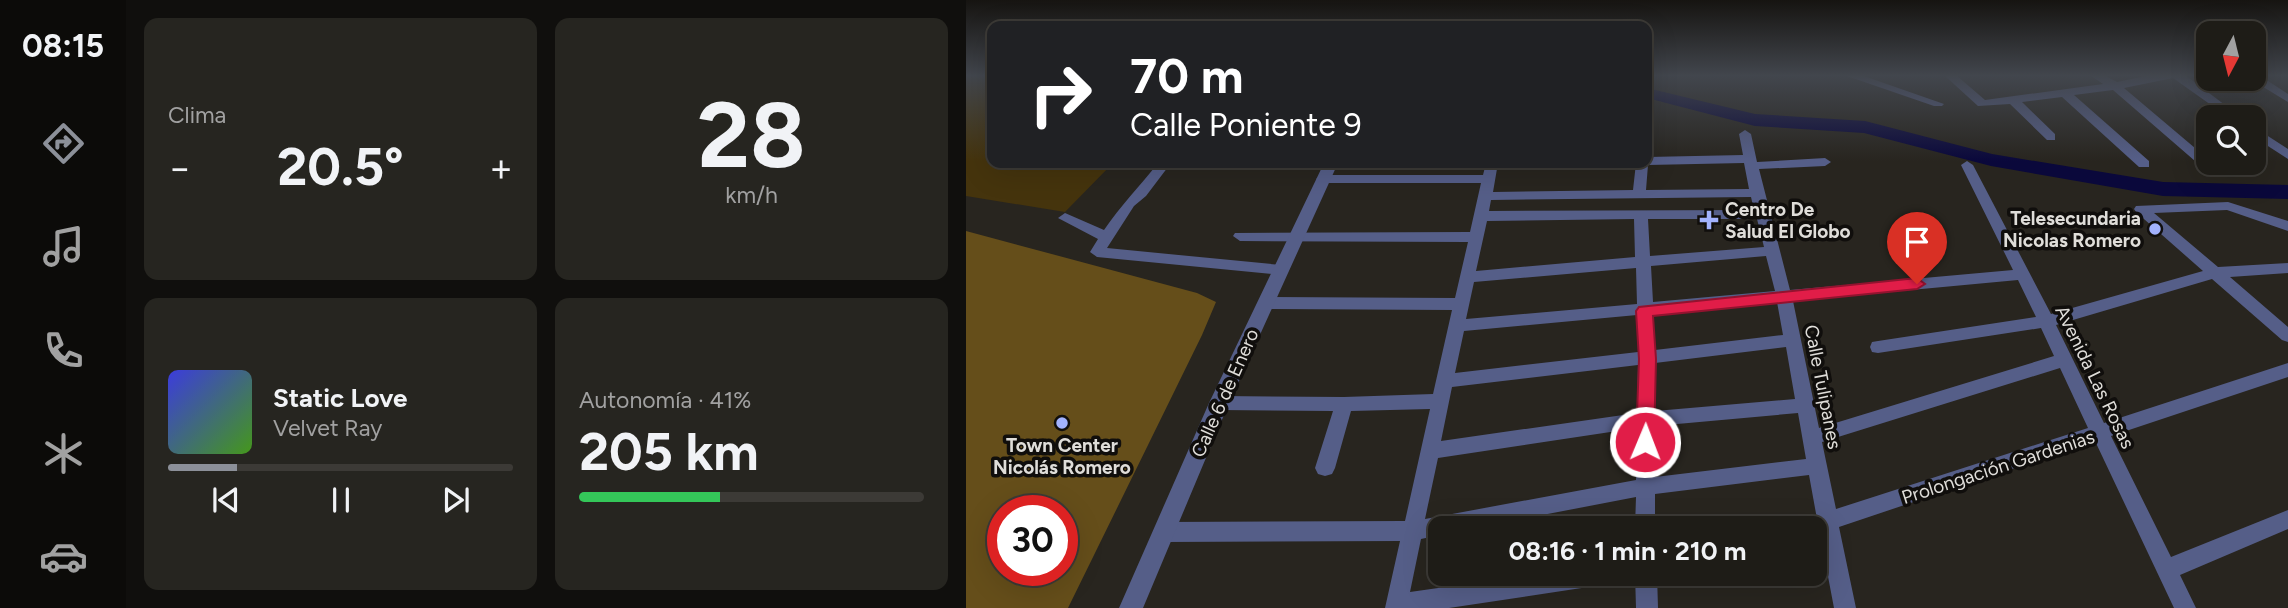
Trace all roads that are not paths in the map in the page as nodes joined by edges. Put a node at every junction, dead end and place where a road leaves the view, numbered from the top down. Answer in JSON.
{"nodes":[{"id":1,"x":2016,"y":103,"type":"edge"},
{"id":2,"x":2077,"y":103,"type":"edge"},
{"id":3,"x":2136,"y":103,"type":"edge"},
{"id":4,"x":1745,"y":134,"type":"dead end"},
{"id":5,"x":2051,"y":137,"type":"dead end"},
{"id":6,"x":2266,"y":139,"type":"edge"},
{"id":7,"x":2196,"y":154,"type":"edge"},
{"id":8,"x":2288,"y":155,"type":"edge"},
{"id":9,"x":1652,"y":162,"type":"edge"},
{"id":10,"x":1751,"y":162,"type":"junction"},
{"id":11,"x":1825,"y":162,"type":"dead end"},
{"id":12,"x":2144,"y":164,"type":"dead end"},
{"id":13,"x":1967,"y":166,"type":"dead end"},
{"id":14,"x":1161,"y":168,"type":"edge"},
{"id":15,"x":1643,"y":168,"type":"edge"},
{"id":16,"x":1327,"y":171,"type":"edge"},
{"id":17,"x":1489,"y":179,"type":"edge"},
{"id":18,"x":1757,"y":194,"type":"junction"},
{"id":19,"x":1639,"y":195,"type":"junction"},
{"id":20,"x":1762,"y":214,"type":"junction"},
{"id":21,"x":1641,"y":215,"type":"junction"},
{"id":22,"x":1481,"y":216,"type":"junction"},
{"id":23,"x":1065,"y":218,"type":"dead end"},
{"id":24,"x":2288,"y":226,"type":"edge"},
{"id":25,"x":1240,"y":236,"type":"dead end"},
{"id":26,"x":1297,"y":236,"type":"junction"},
{"id":27,"x":1107,"y":237,"type":"junction"},
{"id":28,"x":1476,"y":237,"type":"junction"},
{"id":29,"x":1771,"y":251,"type":"junction"},
{"id":30,"x":1643,"y":261,"type":"junction"},
{"id":31,"x":2288,"y":268,"type":"edge"},
{"id":32,"x":1281,"y":270,"type":"junction"},
{"id":33,"x":2213,"y":273,"type":"junction"},
{"id":34,"x":2023,"y":274,"type":"junction"},
{"id":35,"x":1468,"y":277,"type":"junction"},
{"id":36,"x":1784,"y":296,"type":"junction"},
{"id":37,"x":1266,"y":303,"type":"junction"},
{"id":38,"x":1462,"y":304,"type":"junction"},
{"id":39,"x":1644,"y":311,"type":"junction"},
{"id":40,"x":2044,"y":322,"type":"junction"},
{"id":41,"x":1457,"y":326,"type":"junction"},
{"id":42,"x":2288,"y":336,"type":"edge"},
{"id":43,"x":1792,"y":340,"type":"junction"},
{"id":44,"x":1878,"y":347,"type":"dead end"},
{"id":45,"x":1647,"y":359,"type":"junction"},
{"id":46,"x":2063,"y":360,"type":"junction"},
{"id":47,"x":2288,"y":370,"type":"edge"},
{"id":48,"x":1445,"y":381,"type":"junction"},
{"id":49,"x":1441,"y":401,"type":"junction"},
{"id":50,"x":1219,"y":403,"type":"junction"},
{"id":51,"x":1344,"y":404,"type":"junction"},
{"id":52,"x":1805,"y":405,"type":"junction"},
{"id":53,"x":1646,"y":419,"type":"junction"},
{"id":54,"x":2100,"y":434,"type":"junction"},
{"id":55,"x":1811,"y":438,"type":"junction"},
{"id":56,"x":1430,"y":452,"type":"junction"},
{"id":57,"x":1816,"y":466,"type":"junction"},
{"id":58,"x":1325,"y":468,"type":"dead end"},
{"id":59,"x":1644,"y":487,"type":"junction"},
{"id":60,"x":1645,"y":516,"type":"edge"},
{"id":61,"x":1822,"y":516,"type":"edge"},
{"id":62,"x":2288,"y":519,"type":"edge"},
{"id":63,"x":1413,"y":531,"type":"junction"},
{"id":64,"x":1164,"y":532,"type":"junction"},
{"id":65,"x":1827,"y":534,"type":"edge"},
{"id":66,"x":1827,"y":545,"type":"edge"},
{"id":67,"x":2165,"y":570,"type":"junction"},
{"id":68,"x":1531,"y":586,"type":"edge"},
{"id":69,"x":1646,"y":586,"type":"edge"},
{"id":70,"x":1396,"y":607,"type":"edge"},
{"id":71,"x":1131,"y":608,"type":"edge"},
{"id":72,"x":1647,"y":608,"type":"edge"},
{"id":73,"x":1845,"y":608,"type":"edge"},
{"id":74,"x":2185,"y":608,"type":"edge"}],
"edges":[{"from":1,"to":5,"type":"street"},
{"from":2,"to":12,"type":"street"},
{"from":3,"to":7,"type":"street"},
{"from":4,"to":10,"type":"street","name":"Calle Tulipanes"},
{"from":6,"to":8,"type":"street"},
{"from":9,"to":10,"type":"street"},
{"from":10,"to":11,"type":"street"},
{"from":10,"to":18,"type":"street","name":"Calle Tulipanes"},
{"from":13,"to":34,"type":"street","name":"Avenida Las Rosas"},
{"from":14,"to":27,"type":"street"},
{"from":15,"to":19,"type":"street"},
{"from":16,"to":17,"type":"street"},
{"from":16,"to":26,"type":"street","name":"Calle 6 de Enero"},
{"from":17,"to":19,"type":"street"},
{"from":17,"to":22,"type":"street"},
{"from":18,"to":19,"type":"street"},
{"from":18,"to":20,"type":"street","name":"Calle Tulipanes"},
{"from":20,"to":21,"type":"street"},
{"from":20,"to":29,"type":"street","name":"Calle Tulipanes"},
{"from":21,"to":22,"type":"street"},
{"from":21,"to":30,"type":"street"},
{"from":22,"to":28,"type":"street"},
{"from":23,"to":27,"type":"street"},
{"from":24,"to":33,"type":"street"},
{"from":25,"to":26,"type":"street"},
{"from":26,"to":28,"type":"street"},
{"from":26,"to":32,"type":"street","name":"Calle 6 de Enero"},
{"from":27,"to":32,"type":"street"},
{"from":28,"to":35,"type":"street"},
{"from":29,"to":30,"type":"street"},
{"from":29,"to":36,"type":"street","name":"Calle Tulipanes"},
{"from":30,"to":35,"type":"street"},
{"from":30,"to":39,"type":"street"},
{"from":31,"to":33,"type":"street"},
{"from":32,"to":37,"type":"street","name":"Calle 6 de Enero"},
{"from":33,"to":40,"type":"street"},
{"from":33,"to":42,"type":"street"},
{"from":34,"to":36,"type":"street"},
{"from":34,"to":40,"type":"street","name":"Avenida Las Rosas"},
{"from":35,"to":38,"type":"street"},
{"from":36,"to":39,"type":"street"},
{"from":36,"to":43,"type":"street","name":"Calle Tulipanes"},
{"from":37,"to":38,"type":"street"},
{"from":37,"to":50,"type":"street","name":"Calle 6 de Enero"},
{"from":38,"to":41,"type":"street"},
{"from":39,"to":41,"type":"street"},
{"from":39,"to":45,"type":"street"},
{"from":40,"to":44,"type":"street"},
{"from":40,"to":46,"type":"street","name":"Avenida Las Rosas"},
{"from":41,"to":48,"type":"street"},
{"from":43,"to":45,"type":"street"},
{"from":43,"to":52,"type":"street","name":"Calle Tulipanes"},
{"from":45,"to":48,"type":"street"},
{"from":45,"to":53,"type":"street"},
{"from":46,"to":54,"type":"street","name":"Avenida Las Rosas"},
{"from":46,"to":55,"type":"street"},
{"from":47,"to":54,"type":"street","name":"Prolongación Gardenias"},
{"from":48,"to":49,"type":"street"},
{"from":49,"to":51,"type":"street"},
{"from":49,"to":56,"type":"street"},
{"from":50,"to":51,"type":"street"},
{"from":50,"to":64,"type":"street","name":"Calle 6 de Enero"},
{"from":51,"to":58,"type":"street"},
{"from":52,"to":53,"type":"street"},
{"from":52,"to":55,"type":"street","name":"Calle Tulipanes"},
{"from":53,"to":56,"type":"street"},
{"from":53,"to":59,"type":"street"},
{"from":54,"to":65,"type":"street","name":"Prolongación Gardenias"},
{"from":54,"to":67,"type":"street","name":"Avenida Las Rosas"},
{"from":55,"to":57,"type":"street","name":"Calle Tulipanes"},
{"from":56,"to":63,"type":"street"},
{"from":57,"to":59,"type":"street"},
{"from":57,"to":61,"type":"street","name":"Calle Tulipanes"},
{"from":59,"to":60,"type":"street"},
{"from":59,"to":63,"type":"street"},
{"from":62,"to":67,"type":"street"},
{"from":63,"to":64,"type":"street"},
{"from":63,"to":70,"type":"street"},
{"from":64,"to":71,"type":"street","name":"Calle 6 de Enero"},
{"from":66,"to":73,"type":"street","name":"Calle Tulipanes"},
{"from":67,"to":74,"type":"street","name":"Avenida Las Rosas"},
{"from":68,"to":70,"type":"street"},
{"from":69,"to":72,"type":"street"}]}
